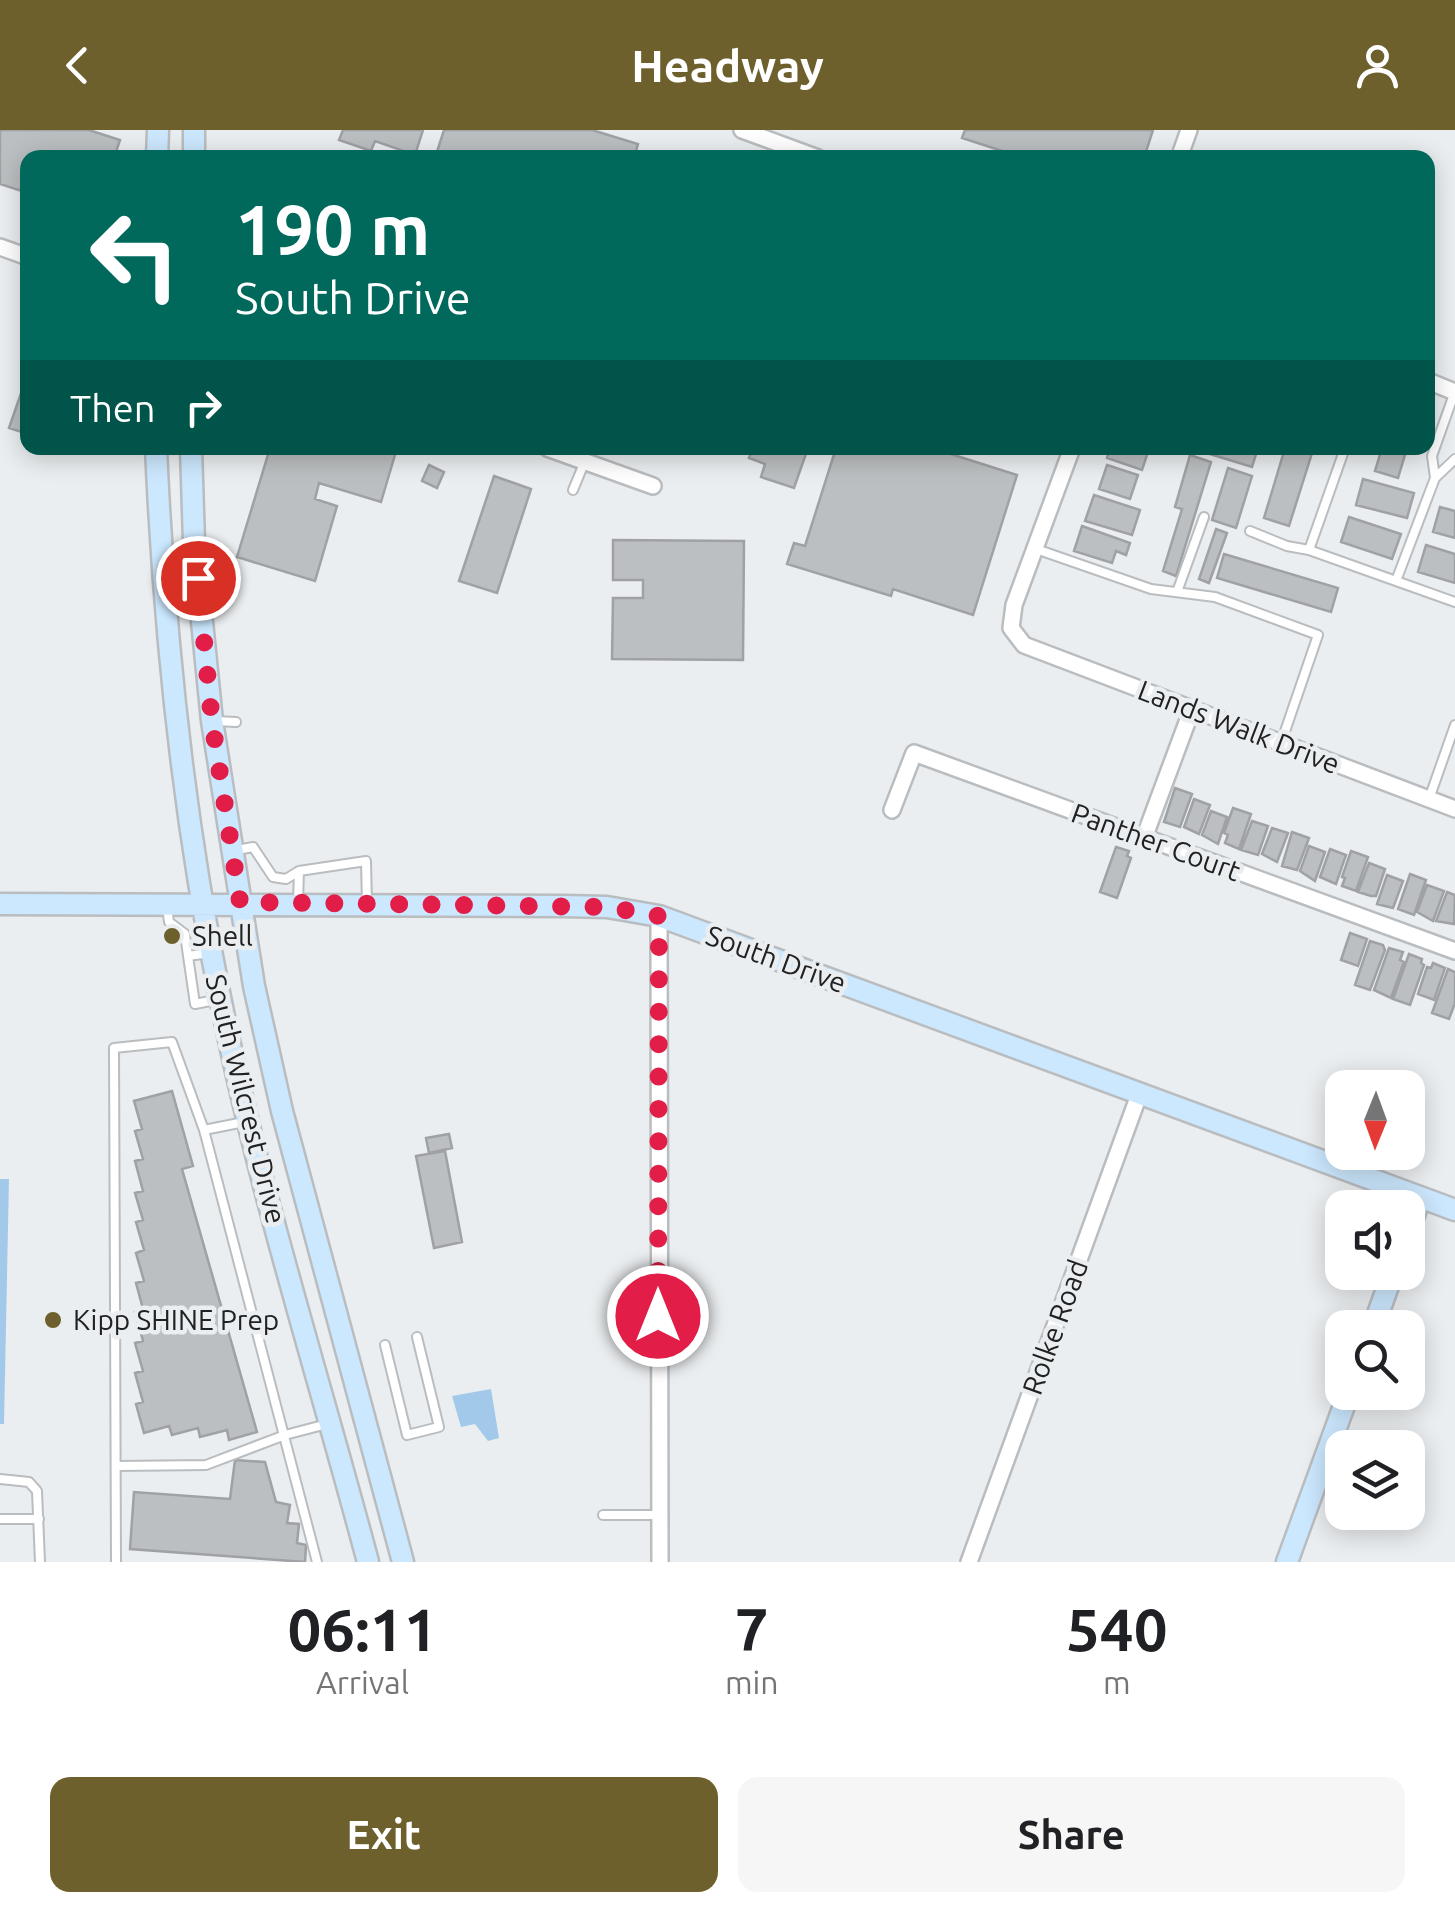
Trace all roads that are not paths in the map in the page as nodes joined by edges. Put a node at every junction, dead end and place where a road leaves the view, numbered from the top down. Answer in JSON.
{"nodes":[{"id":1,"x":742,"y":130,"type":"edge"},
{"id":2,"x":796,"y":150,"type":"edge"},
{"id":3,"x":1455,"y":391,"type":"edge"},
{"id":4,"x":1435,"y":448,"type":"edge"},
{"id":5,"x":156,"y":455,"type":"edge"},
{"id":6,"x":191,"y":455,"type":"edge"},
{"id":7,"x":567,"y":455,"type":"edge"},
{"id":8,"x":1069,"y":455,"type":"edge"},
{"id":9,"x":1343,"y":455,"type":"edge"},
{"id":10,"x":1432,"y":455,"type":"edge"},
{"id":11,"x":1455,"y":459,"type":"edge"},
{"id":12,"x":585,"y":461,"type":"junction"},
{"id":13,"x":1435,"y":478,"type":"junction"},
{"id":14,"x":654,"y":486,"type":"dead end"},
{"id":15,"x":574,"y":490,"type":"dead end"},
{"id":16,"x":1204,"y":517,"type":"dead end"},
{"id":17,"x":160,"y":530,"type":"junction"},
{"id":18,"x":1250,"y":531,"type":"dead end"},
{"id":19,"x":194,"y":542,"type":"junction"},
{"id":20,"x":1035,"y":548,"type":"junction"},
{"id":21,"x":1308,"y":550,"type":"junction"},
{"id":22,"x":1396,"y":581,"type":"junction"},
{"id":23,"x":1177,"y":592,"type":"junction"},
{"id":24,"x":1455,"y":602,"type":"edge"},
{"id":25,"x":1192,"y":709,"type":"junction"},
{"id":26,"x":177,"y":718,"type":"junction"},
{"id":27,"x":212,"y":722,"type":"junction"},
{"id":28,"x":236,"y":722,"type":"dead end"},
{"id":29,"x":1455,"y":725,"type":"edge"},
{"id":30,"x":1281,"y":743,"type":"junction"},
{"id":31,"x":1429,"y":800,"type":"junction"},
{"id":32,"x":1455,"y":809,"type":"edge"},
{"id":33,"x":892,"y":810,"type":"dead end"},
{"id":34,"x":1144,"y":838,"type":"junction"},
{"id":35,"x":232,"y":851,"type":"junction"},
{"id":36,"x":299,"y":871,"type":"junction"},
{"id":37,"x":166,"y":902,"type":"junction"},
{"id":38,"x":202,"y":902,"type":"junction"},
{"id":39,"x":240,"y":902,"type":"junction"},
{"id":40,"x":298,"y":903,"type":"junction"},
{"id":41,"x":0,"y":904,"type":"edge"},
{"id":42,"x":366,"y":904,"type":"junction"},
{"id":43,"x":659,"y":916,"type":"junction"},
{"id":44,"x":1455,"y":951,"type":"edge"},
{"id":45,"x":211,"y":952,"type":"junction"},
{"id":46,"x":188,"y":956,"type":"junction"},
{"id":47,"x":220,"y":999,"type":"junction"},
{"id":48,"x":1140,"y":1092,"type":"junction"},
{"id":49,"x":282,"y":1111,"type":"junction"},
{"id":50,"x":248,"y":1122,"type":"junction"},
{"id":51,"x":204,"y":1130,"type":"junction"},
{"id":52,"x":1399,"y":1190,"type":"edge"},
{"id":53,"x":1425,"y":1200,"type":"edge"},
{"id":54,"x":1455,"y":1210,"type":"edge"},
{"id":55,"x":333,"y":1299,"type":"junction"},
{"id":56,"x":300,"y":1309,"type":"junction"},
{"id":57,"x":417,"y":1337,"type":"dead end"},
{"id":58,"x":385,"y":1345,"type":"dead end"},
{"id":59,"x":1342,"y":1410,"type":"edge"},
{"id":60,"x":331,"y":1423,"type":"junction"},
{"id":61,"x":286,"y":1435,"type":"junction"},
{"id":62,"x":118,"y":1466,"type":"junction"},
{"id":63,"x":0,"y":1479,"type":"edge"},
{"id":64,"x":383,"y":1489,"type":"junction"},
{"id":65,"x":351,"y":1499,"type":"junction"},
{"id":66,"x":603,"y":1515,"type":"dead end"},
{"id":67,"x":660,"y":1516,"type":"junction"},
{"id":68,"x":0,"y":1519,"type":"edge"},
{"id":69,"x":39,"y":1519,"type":"junction"},
{"id":70,"x":40,"y":1562,"type":"edge"},
{"id":71,"x":116,"y":1562,"type":"edge"},
{"id":72,"x":318,"y":1562,"type":"edge"},
{"id":73,"x":368,"y":1562,"type":"edge"},
{"id":74,"x":403,"y":1562,"type":"edge"},
{"id":75,"x":660,"y":1562,"type":"edge"},
{"id":76,"x":969,"y":1562,"type":"edge"},
{"id":77,"x":1287,"y":1562,"type":"edge"}],
"edges":[{"from":1,"to":2,"type":"street"},
{"from":3,"to":4,"type":"lane"},
{"from":5,"to":17,"type":"main road","name":"South Wilcrest Drive"},
{"from":6,"to":19,"type":"main road","name":"South Wilcrest Drive"},
{"from":7,"to":12,"type":"street"},
{"from":8,"to":20,"type":"street"},
{"from":9,"to":21,"type":"lane"},
{"from":10,"to":13,"type":"lane"},
{"from":11,"to":13,"type":"lane"},
{"from":12,"to":14,"type":"street"},
{"from":12,"to":15,"type":"lane"},
{"from":13,"to":22,"type":"lane"},
{"from":16,"to":23,"type":"lane"},
{"from":17,"to":19,"type":"main road"},
{"from":17,"to":26,"type":"main road","name":"South Wilcrest Drive"},
{"from":18,"to":21,"type":"lane"},
{"from":19,"to":27,"type":"main road","name":"South Wilcrest Drive"},
{"from":20,"to":23,"type":"lane"},
{"from":20,"to":25,"type":"street","name":"Lands Walk Drive"},
{"from":21,"to":22,"type":"lane"},
{"from":22,"to":24,"type":"lane"},
{"from":23,"to":30,"type":"lane"},
{"from":25,"to":30,"type":"street","name":"Lands Walk Drive"},
{"from":25,"to":34,"type":"street"},
{"from":26,"to":27,"type":"main road"},
{"from":26,"to":38,"type":"main road","name":"South Wilcrest Drive"},
{"from":27,"to":28,"type":"lane"},
{"from":27,"to":35,"type":"main road","name":"South Wilcrest Drive"},
{"from":29,"to":31,"type":"lane"},
{"from":30,"to":31,"type":"street","name":"Lands Walk Drive"},
{"from":31,"to":32,"type":"street","name":"Lands Walk Drive"},
{"from":33,"to":34,"type":"street","name":"Panther Court"},
{"from":34,"to":44,"type":"street","name":"Panther Court"},
{"from":35,"to":36,"type":"lane"},
{"from":35,"to":39,"type":"main road","name":"South Wilcrest Drive"},
{"from":36,"to":40,"type":"lane"},
{"from":36,"to":42,"type":"lane"},
{"from":37,"to":38,"type":"main road","name":"South Drive"},
{"from":37,"to":41,"type":"main road","name":"South Drive"},
{"from":37,"to":46,"type":"lane"},
{"from":38,"to":39,"type":"main road","name":"South Drive"},
{"from":38,"to":45,"type":"main road","name":"South Wilcrest Drive"},
{"from":39,"to":40,"type":"main road","name":"South Drive"},
{"from":39,"to":49,"type":"main road","name":"South Wilcrest Drive"},
{"from":40,"to":42,"type":"main road","name":"South Drive"},
{"from":42,"to":43,"type":"main road","name":"South Drive"},
{"from":43,"to":48,"type":"main road","name":"South Drive"},
{"from":43,"to":67,"type":"street"},
{"from":45,"to":46,"type":"lane"},
{"from":45,"to":47,"type":"main road","name":"South Wilcrest Drive"},
{"from":46,"to":47,"type":"lane"},
{"from":47,"to":50,"type":"main road","name":"South Wilcrest Drive"},
{"from":48,"to":52,"type":"main road","name":"South Drive"},
{"from":48,"to":76,"type":"street","name":"Rolke Road"},
{"from":49,"to":50,"type":"main road"},
{"from":49,"to":55,"type":"main road","name":"South Wilcrest Drive"},
{"from":50,"to":51,"type":"lane"},
{"from":50,"to":56,"type":"main road","name":"South Wilcrest Drive"},
{"from":51,"to":61,"type":"lane"},
{"from":51,"to":62,"type":"lane"},
{"from":53,"to":54,"type":"main road","name":"South Drive"},
{"from":55,"to":56,"type":"main road"},
{"from":55,"to":64,"type":"main road","name":"South Wilcrest Drive"},
{"from":56,"to":60,"type":"main road","name":"South Wilcrest Drive"},
{"from":57,"to":58,"type":"lane"},
{"from":59,"to":77,"type":"main road"},
{"from":60,"to":61,"type":"lane"},
{"from":60,"to":65,"type":"main road","name":"South Wilcrest Drive"},
{"from":61,"to":62,"type":"lane"},
{"from":61,"to":72,"type":"lane"},
{"from":62,"to":71,"type":"lane"},
{"from":63,"to":69,"type":"lane"},
{"from":64,"to":65,"type":"main road"},
{"from":64,"to":74,"type":"main road","name":"South Wilcrest Drive"},
{"from":65,"to":73,"type":"main road","name":"South Wilcrest Drive"},
{"from":66,"to":67,"type":"lane"},
{"from":67,"to":75,"type":"street"},
{"from":68,"to":69,"type":"lane"},
{"from":69,"to":70,"type":"lane"}]}
